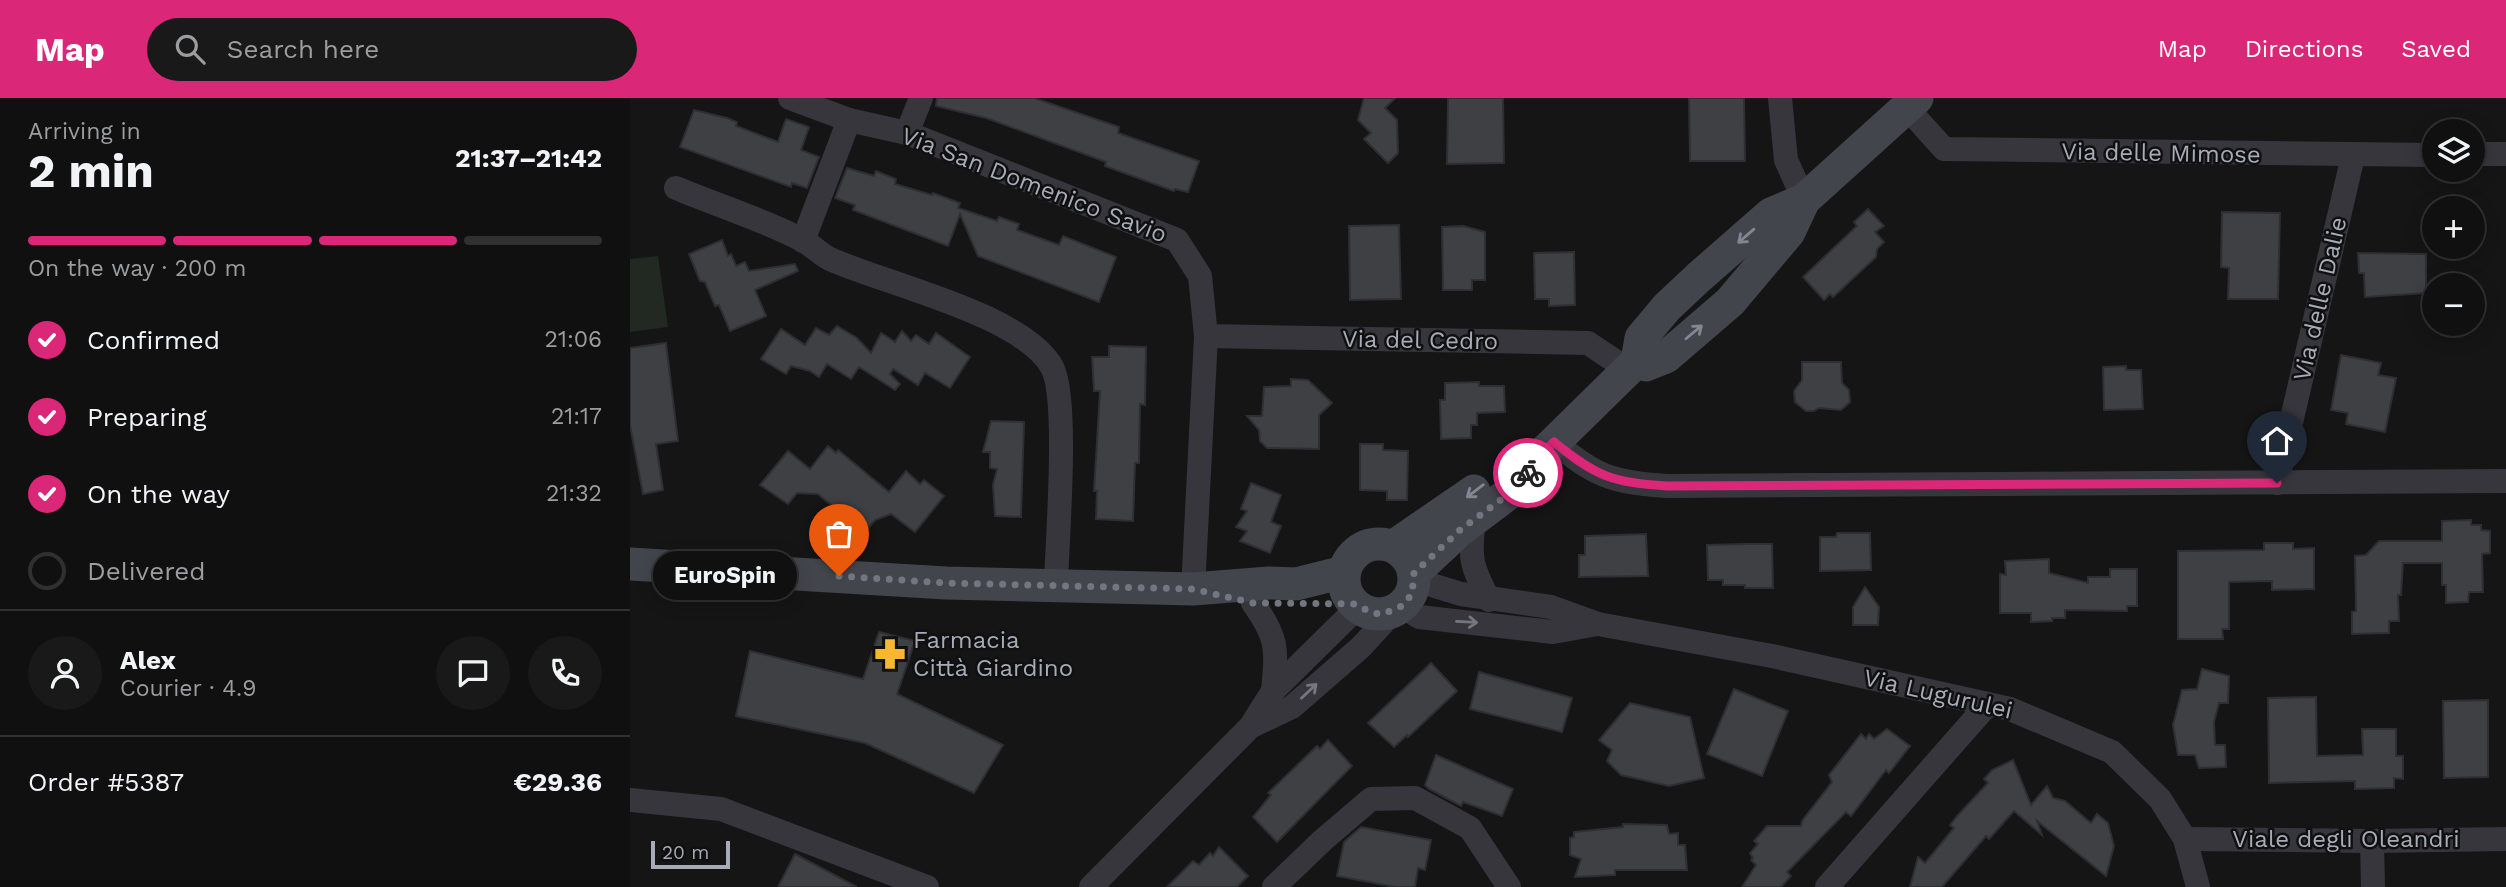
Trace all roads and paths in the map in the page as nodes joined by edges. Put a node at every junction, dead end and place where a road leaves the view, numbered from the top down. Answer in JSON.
{"nodes":[{"id":1,"x":790,"y":98,"type":"edge"},
{"id":2,"x":921,"y":98,"type":"edge"},
{"id":3,"x":1780,"y":98,"type":"edge"},
{"id":4,"x":1912,"y":103,"type":"edge"},
{"id":5,"x":849,"y":120,"type":"junction"},
{"id":6,"x":907,"y":133,"type":"junction"},
{"id":7,"x":2485,"y":154,"type":"edge"},
{"id":8,"x":2506,"y":154,"type":"edge"},
{"id":9,"x":2422,"y":155,"type":"edge"},
{"id":10,"x":2353,"y":156,"type":"junction"},
{"id":11,"x":676,"y":188,"type":"dead end"},
{"id":12,"x":1804,"y":200,"type":"junction"},
{"id":13,"x":803,"y":241,"type":"junction"},
{"id":14,"x":1206,"y":336,"type":"junction"},
{"id":15,"x":1632,"y":365,"type":"junction"},
{"id":16,"x":1544,"y":452,"type":"junction"},
{"id":17,"x":2506,"y":481,"type":"edge"},
{"id":18,"x":2277,"y":483,"type":"junction"},
{"id":19,"x":1474,"y":520,"type":"junction"},
{"id":20,"x":1394,"y":546,"type":"junction"},
{"id":21,"x":630,"y":564,"type":"edge"},
{"id":22,"x":1344,"y":572,"type":"junction"},
{"id":23,"x":1056,"y":584,"type":"junction"},
{"id":24,"x":1193,"y":589,"type":"junction"},
{"id":25,"x":1406,"y":592,"type":"junction"},
{"id":26,"x":1489,"y":600,"type":"junction"},
{"id":27,"x":1253,"y":603,"type":"junction"},
{"id":28,"x":1356,"y":605,"type":"junction"},
{"id":29,"x":1598,"y":624,"type":"junction"},
{"id":30,"x":1273,"y":691,"type":"junction"},
{"id":31,"x":1988,"y":704,"type":"junction"},
{"id":32,"x":1251,"y":726,"type":"junction"},
{"id":33,"x":630,"y":800,"type":"edge"},
{"id":34,"x":2185,"y":839,"type":"junction"},
{"id":35,"x":2506,"y":839,"type":"edge"},
{"id":36,"x":2372,"y":841,"type":"junction"},
{"id":37,"x":927,"y":887,"type":"edge"},
{"id":38,"x":1091,"y":887,"type":"edge"},
{"id":39,"x":1275,"y":887,"type":"edge"},
{"id":40,"x":1509,"y":887,"type":"edge"},
{"id":41,"x":1827,"y":887,"type":"edge"},
{"id":42,"x":2198,"y":887,"type":"edge"},
{"id":43,"x":2373,"y":887,"type":"edge"}],
"edges":[{"from":1,"to":5,"type":"street","name":"Via San Domenico Savio"},
{"from":2,"to":6,"type":"street"},
{"from":3,"to":12,"type":"street"},
{"from":4,"to":10,"type":"street","name":"Via delle Mimose"},
{"from":4,"to":12,"type":"main road"},
{"from":5,"to":6,"type":"street","name":"Via San Domenico Savio"},
{"from":5,"to":13,"type":"street"},
{"from":6,"to":14,"type":"street","name":"Via San Domenico Savio"},
{"from":7,"to":8,"type":"street"},
{"from":9,"to":10,"type":"street","name":"Via delle Mimose"},
{"from":10,"to":18,"type":"street","name":"Via delle Dalie"},
{"from":11,"to":13,"type":"street"},
{"from":12,"to":15,"type":"main road"},
{"from":13,"to":23,"type":"street"},
{"from":14,"to":15,"type":"street","name":"Via del Cedro"},
{"from":14,"to":24,"type":"street","name":"Via San Domenico Savio"},
{"from":15,"to":16,"type":"main road"},
{"from":16,"to":18,"type":"street"},
{"from":16,"to":19,"type":"main road"},
{"from":16,"to":20,"type":"main road","one_way":true},
{"from":17,"to":18,"type":"street"},
{"from":19,"to":25,"type":"main road"},
{"from":19,"to":26,"type":"street"},
{"from":20,"to":22,"type":"main road"},
{"from":20,"to":25,"type":"main road"},
{"from":21,"to":23,"type":"main road"},
{"from":22,"to":24,"type":"main road"},
{"from":22,"to":28,"type":"main road"},
{"from":23,"to":24,"type":"main road"},
{"from":24,"to":27,"type":"main road"},
{"from":25,"to":26,"type":"street","name":"Via Lugurulei"},
{"from":25,"to":28,"type":"main road"},
{"from":25,"to":29,"type":"street","name":"Via Lugurulei","one_way":true},
{"from":32,"to":25,"type":"street","one_way":true},
{"from":26,"to":29,"type":"street","name":"Via Lugurulei"},
{"from":27,"to":28,"type":"main road"},
{"from":27,"to":30,"type":"street"},
{"from":28,"to":30,"type":"street"},
{"from":29,"to":31,"type":"street","name":"Via Lugurulei"},
{"from":30,"to":32,"type":"street"},
{"from":31,"to":34,"type":"street","name":"Via Lugurulei"},
{"from":31,"to":41,"type":"street"},
{"from":32,"to":38,"type":"street"},
{"from":33,"to":37,"type":"street"},
{"from":34,"to":36,"type":"street","name":"Viale degli Oleandri"},
{"from":34,"to":42,"type":"street","name":"Via Lugurulei"},
{"from":35,"to":36,"type":"street","name":"Viale degli Oleandri"},
{"from":36,"to":43,"type":"street"},
{"from":39,"to":40,"type":"street"}]}
